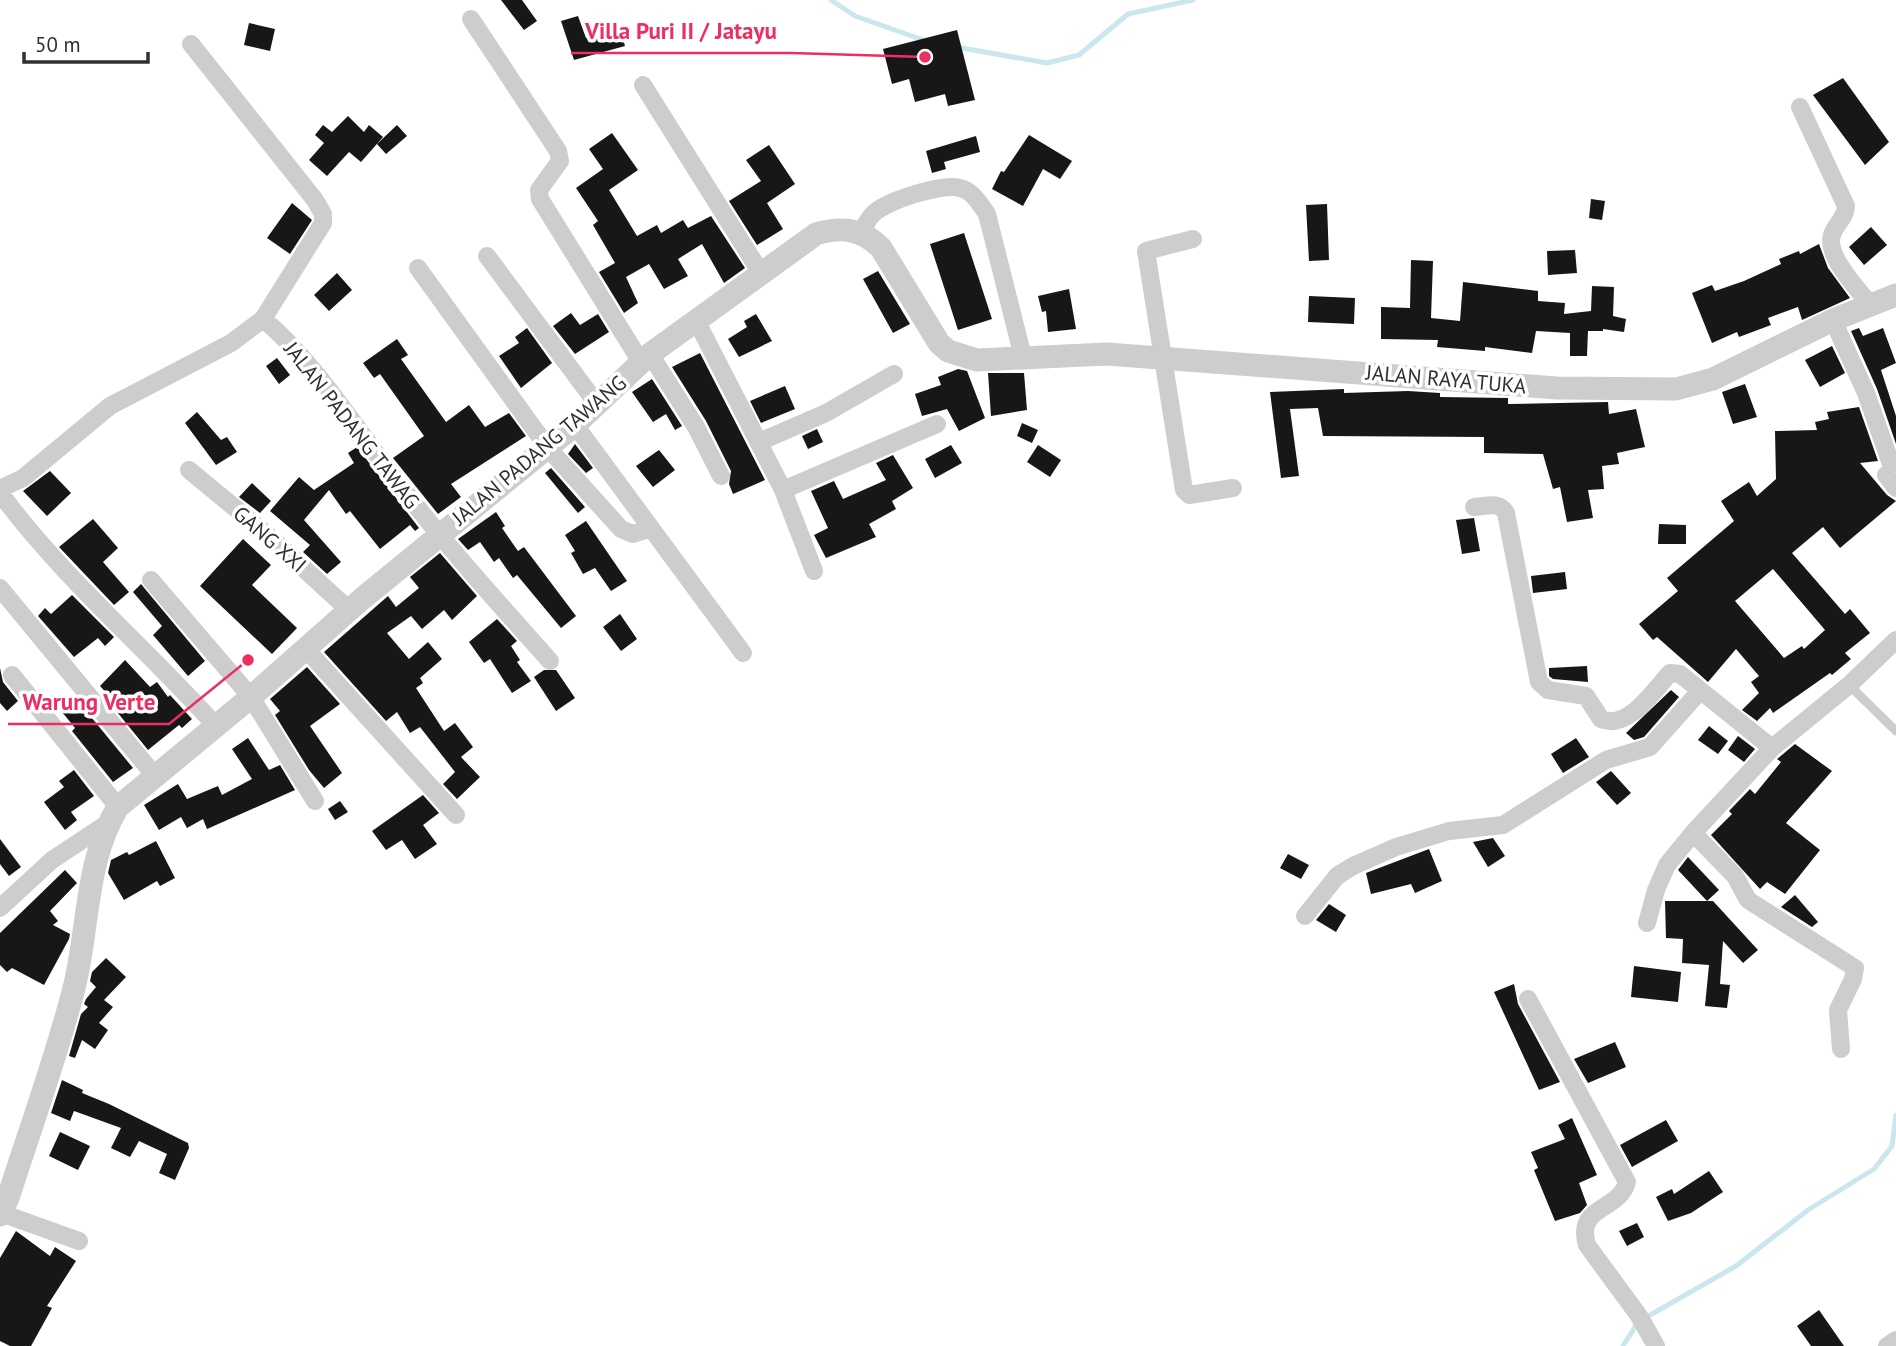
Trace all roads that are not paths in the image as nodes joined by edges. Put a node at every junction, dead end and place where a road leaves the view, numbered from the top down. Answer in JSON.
{"nodes":[{"id":1,"x":471,"y":19,"type":"dead end"},
{"id":2,"x":191,"y":44,"type":"dead end"},
{"id":3,"x":643,"y":85,"type":"dead end"},
{"id":4,"x":1800,"y":107,"type":"dead end"},
{"id":5,"x":861,"y":232,"type":"junction"},
{"id":6,"x":1193,"y":239,"type":"dead end"},
{"id":7,"x":487,"y":256,"type":"dead end"},
{"id":8,"x":418,"y":268,"type":"dead end"},
{"id":9,"x":761,"y":274,"type":"junction"},
{"id":10,"x":1896,"y":295,"type":"edge"},
{"id":11,"x":1871,"y":305,"type":"junction"},
{"id":12,"x":263,"y":319,"type":"junction"},
{"id":13,"x":696,"y":320,"type":"junction"},
{"id":14,"x":1833,"y":320,"type":"junction"},
{"id":15,"x":1164,"y":356,"type":"junction"},
{"id":16,"x":1023,"y":357,"type":"junction"},
{"id":17,"x":645,"y":358,"type":"junction"},
{"id":18,"x":894,"y":374,"type":"dead end"},
{"id":19,"x":597,"y":404,"type":"junction"},
{"id":20,"x":937,"y":424,"type":"dead end"},
{"id":21,"x":575,"y":425,"type":"junction"},
{"id":22,"x":759,"y":442,"type":"junction"},
{"id":23,"x":548,"y":448,"type":"junction"},
{"id":24,"x":189,"y":470,"type":"dead end"},
{"id":25,"x":721,"y":476,"type":"dead end"},
{"id":26,"x":1891,"y":476,"type":"edge"},
{"id":27,"x":1233,"y":488,"type":"dead end"},
{"id":28,"x":783,"y":490,"type":"junction"},
{"id":29,"x":2,"y":493,"type":"edge"},
{"id":30,"x":1475,"y":507,"type":"dead end"},
{"id":31,"x":651,"y":528,"type":"junction"},
{"id":32,"x":438,"y":535,"type":"junction"},
{"id":33,"x":814,"y":571,"type":"dead end"},
{"id":34,"x":151,"y":580,"type":"dead end"},
{"id":35,"x":0,"y":588,"type":"edge"},
{"id":36,"x":349,"y":610,"type":"junction"},
{"id":37,"x":1896,"y":640,"type":"edge"},
{"id":38,"x":305,"y":648,"type":"junction"},
{"id":39,"x":743,"y":653,"type":"dead end"},
{"id":40,"x":550,"y":661,"type":"dead end"},
{"id":41,"x":12,"y":675,"type":"dead end"},
{"id":42,"x":1849,"y":685,"type":"junction"},
{"id":43,"x":1700,"y":691,"type":"junction"},
{"id":44,"x":251,"y":697,"type":"junction"},
{"id":45,"x":216,"y":726,"type":"junction"},
{"id":46,"x":1896,"y":731,"type":"edge"},
{"id":47,"x":1772,"y":748,"type":"junction"},
{"id":48,"x":155,"y":776,"type":"junction"},
{"id":49,"x":315,"y":801,"type":"dead end"},
{"id":50,"x":456,"y":815,"type":"dead end"},
{"id":51,"x":111,"y":820,"type":"junction"},
{"id":52,"x":1693,"y":833,"type":"junction"},
{"id":53,"x":0,"y":908,"type":"edge"},
{"id":54,"x":1305,"y":916,"type":"dead end"},
{"id":55,"x":1647,"y":923,"type":"dead end"},
{"id":56,"x":1528,"y":999,"type":"dead end"},
{"id":57,"x":1841,"y":1049,"type":"dead end"},
{"id":58,"x":1,"y":1214,"type":"edge"},
{"id":59,"x":79,"y":1241,"type":"dead end"},
{"id":60,"x":1896,"y":1340,"type":"edge"},
{"id":61,"x":1656,"y":1346,"type":"edge"},
{"id":62,"x":1887,"y":1346,"type":"edge"}],
"edges":[{"from":1,"to":17,"type":"street"},
{"from":2,"to":12,"type":"street"},
{"from":3,"to":9,"type":"street"},
{"from":4,"to":11,"type":"street"},
{"from":5,"to":9,"type":"street","name":"JALAN PADANG TAWANG"},
{"from":5,"to":16,"type":"street","name":"JALAN RAYA TUKA"},
{"from":5,"to":16,"type":"street"},
{"from":6,"to":15,"type":"street"},
{"from":7,"to":19,"type":"street"},
{"from":8,"to":23,"type":"street"},
{"from":9,"to":13,"type":"street","name":"JALAN PADANG TAWANG"},
{"from":10,"to":11,"type":"street","name":"JALAN RAYA TUKA"},
{"from":11,"to":14,"type":"street","name":"JALAN RAYA TUKA"},
{"from":12,"to":29,"type":"street"},
{"from":12,"to":32,"type":"street","name":"JALAN PADANG TAWAG"},
{"from":13,"to":17,"type":"street","name":"JALAN PADANG TAWANG"},
{"from":13,"to":22,"type":"street"},
{"from":14,"to":15,"type":"street","name":"JALAN RAYA TUKA"},
{"from":14,"to":26,"type":"street"},
{"from":15,"to":16,"type":"street","name":"JALAN RAYA TUKA"},
{"from":15,"to":27,"type":"street"},
{"from":17,"to":19,"type":"street","name":"JALAN PADANG TAWANG"},
{"from":17,"to":25,"type":"street"},
{"from":18,"to":22,"type":"street"},
{"from":19,"to":21,"type":"street","name":"JALAN PADANG TAWANG"},
{"from":20,"to":28,"type":"street"},
{"from":21,"to":23,"type":"street","name":"JALAN PADANG TAWANG"},
{"from":21,"to":31,"type":"street"},
{"from":22,"to":28,"type":"street"},
{"from":23,"to":31,"type":"street"},
{"from":23,"to":32,"type":"street","name":"JALAN PADANG TAWANG"},
{"from":24,"to":36,"type":"street","name":"GANG XXI"},
{"from":28,"to":33,"type":"street"},
{"from":29,"to":45,"type":"street"},
{"from":30,"to":43,"type":"street"},
{"from":31,"to":39,"type":"street"},
{"from":32,"to":36,"type":"street","name":"JALAN PADANG TAWANG"},
{"from":32,"to":40,"type":"street","name":"JALAN PADANG TAWAG"},
{"from":34,"to":44,"type":"street"},
{"from":35,"to":48,"type":"street"},
{"from":36,"to":38,"type":"street","name":"JALAN PADANG TAWANG"},
{"from":37,"to":42,"type":"street"},
{"from":38,"to":44,"type":"street","name":"JALAN PADANG TAWANG"},
{"from":38,"to":50,"type":"street"},
{"from":41,"to":51,"type":"street"},
{"from":42,"to":46,"type":"lane"},
{"from":42,"to":47,"type":"street"},
{"from":43,"to":47,"type":"street"},
{"from":43,"to":54,"type":"street"},
{"from":44,"to":45,"type":"street","name":"JALAN PADANG TAWANG"},
{"from":44,"to":49,"type":"street"},
{"from":45,"to":48,"type":"street","name":"JALAN PADANG TAWANG"},
{"from":47,"to":52,"type":"street"},
{"from":48,"to":51,"type":"street","name":"JALAN PADANG TAWANG"},
{"from":51,"to":53,"type":"street"},
{"from":51,"to":58,"type":"street"},
{"from":52,"to":55,"type":"street"},
{"from":52,"to":57,"type":"street"},
{"from":56,"to":61,"type":"street"},
{"from":58,"to":59,"type":"street"},
{"from":60,"to":62,"type":"street"}]}
